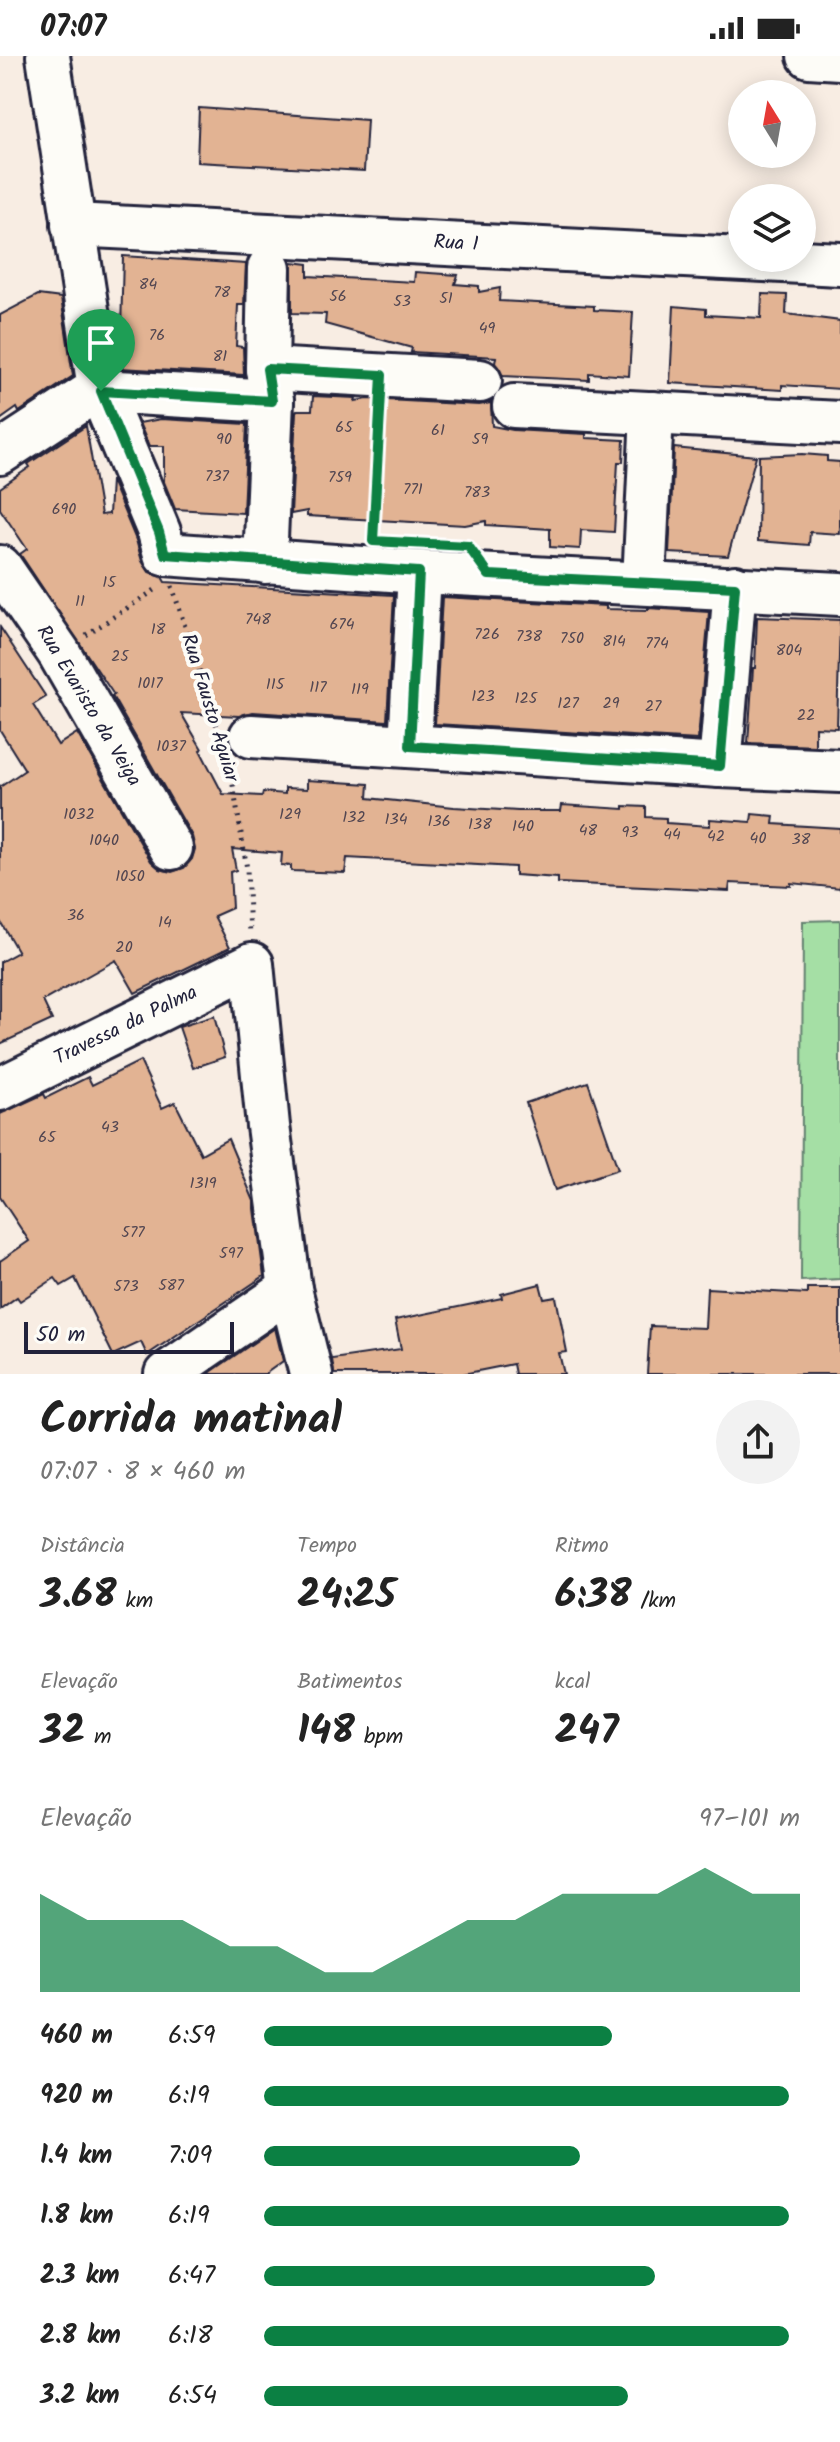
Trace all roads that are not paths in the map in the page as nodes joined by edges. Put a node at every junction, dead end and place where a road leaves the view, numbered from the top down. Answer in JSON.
{"nodes":[{"id":1,"x":48,"y":56,"type":"edge"},
{"id":2,"x":809,"y":56,"type":"edge"},
{"id":3,"x":840,"y":58,"type":"edge"},
{"id":4,"x":73,"y":225,"type":"junction"},
{"id":5,"x":840,"y":264,"type":"edge"},
{"id":6,"x":269,"y":268,"type":"dead end"},
{"id":7,"x":480,"y":381,"type":"dead end"},
{"id":8,"x":270,"y":385,"type":"junction"},
{"id":9,"x":100,"y":390,"type":"junction"},
{"id":10,"x":514,"y":406,"type":"dead end"},
{"id":11,"x":652,"y":413,"type":"junction"},
{"id":12,"x":840,"y":423,"type":"edge"},
{"id":13,"x":0,"y":453,"type":"edge"},
{"id":14,"x":266,"y":548,"type":"junction"},
{"id":15,"x":0,"y":567,"type":"edge"},
{"id":16,"x":419,"y":572,"type":"junction"},
{"id":17,"x":489,"y":575,"type":"junction"},
{"id":18,"x":644,"y":583,"type":"junction"},
{"id":19,"x":735,"y":587,"type":"junction"},
{"id":20,"x":840,"y":594,"type":"edge"},
{"id":21,"x":232,"y":739,"type":"road end"},
{"id":22,"x":410,"y":746,"type":"junction"},
{"id":23,"x":720,"y":766,"type":"junction"},
{"id":24,"x":840,"y":771,"type":"edge"},
{"id":25,"x":171,"y":848,"type":"dead end"},
{"id":26,"x":0,"y":1089,"type":"edge"},
{"id":27,"x":290,"y":1289,"type":"junction"},
{"id":28,"x":166,"y":1374,"type":"edge"},
{"id":29,"x":311,"y":1374,"type":"edge"}],
"edges":[{"from":1,"to":4,"type":"street"},
{"from":2,"to":3,"type":"street"},
{"from":4,"to":5,"type":"street","name":"Rua 1"},
{"from":4,"to":9,"type":"street"},
{"from":6,"to":8,"type":"street"},
{"from":7,"to":8,"type":"street"},
{"from":8,"to":9,"type":"street"},
{"from":8,"to":14,"type":"street"},
{"from":9,"to":13,"type":"street"},
{"from":9,"to":14,"type":"street"},
{"from":10,"to":11,"type":"street"},
{"from":11,"to":12,"type":"street"},
{"from":11,"to":18,"type":"street"},
{"from":14,"to":16,"type":"street"},
{"from":14,"to":17,"type":"street"},
{"from":15,"to":25,"type":"street","name":"Rua Evaristo da Veiga"},
{"from":16,"to":17,"type":"street"},
{"from":16,"to":22,"type":"street"},
{"from":17,"to":18,"type":"street"},
{"from":18,"to":19,"type":"street"},
{"from":19,"to":20,"type":"street"},
{"from":19,"to":23,"type":"street"},
{"from":21,"to":22,"type":"street"},
{"from":22,"to":23,"type":"street"},
{"from":23,"to":24,"type":"street"},
{"from":26,"to":27,"type":"street","name":"Travessa da Palma"},
{"from":27,"to":28,"type":"street"},
{"from":27,"to":29,"type":"street"}]}
